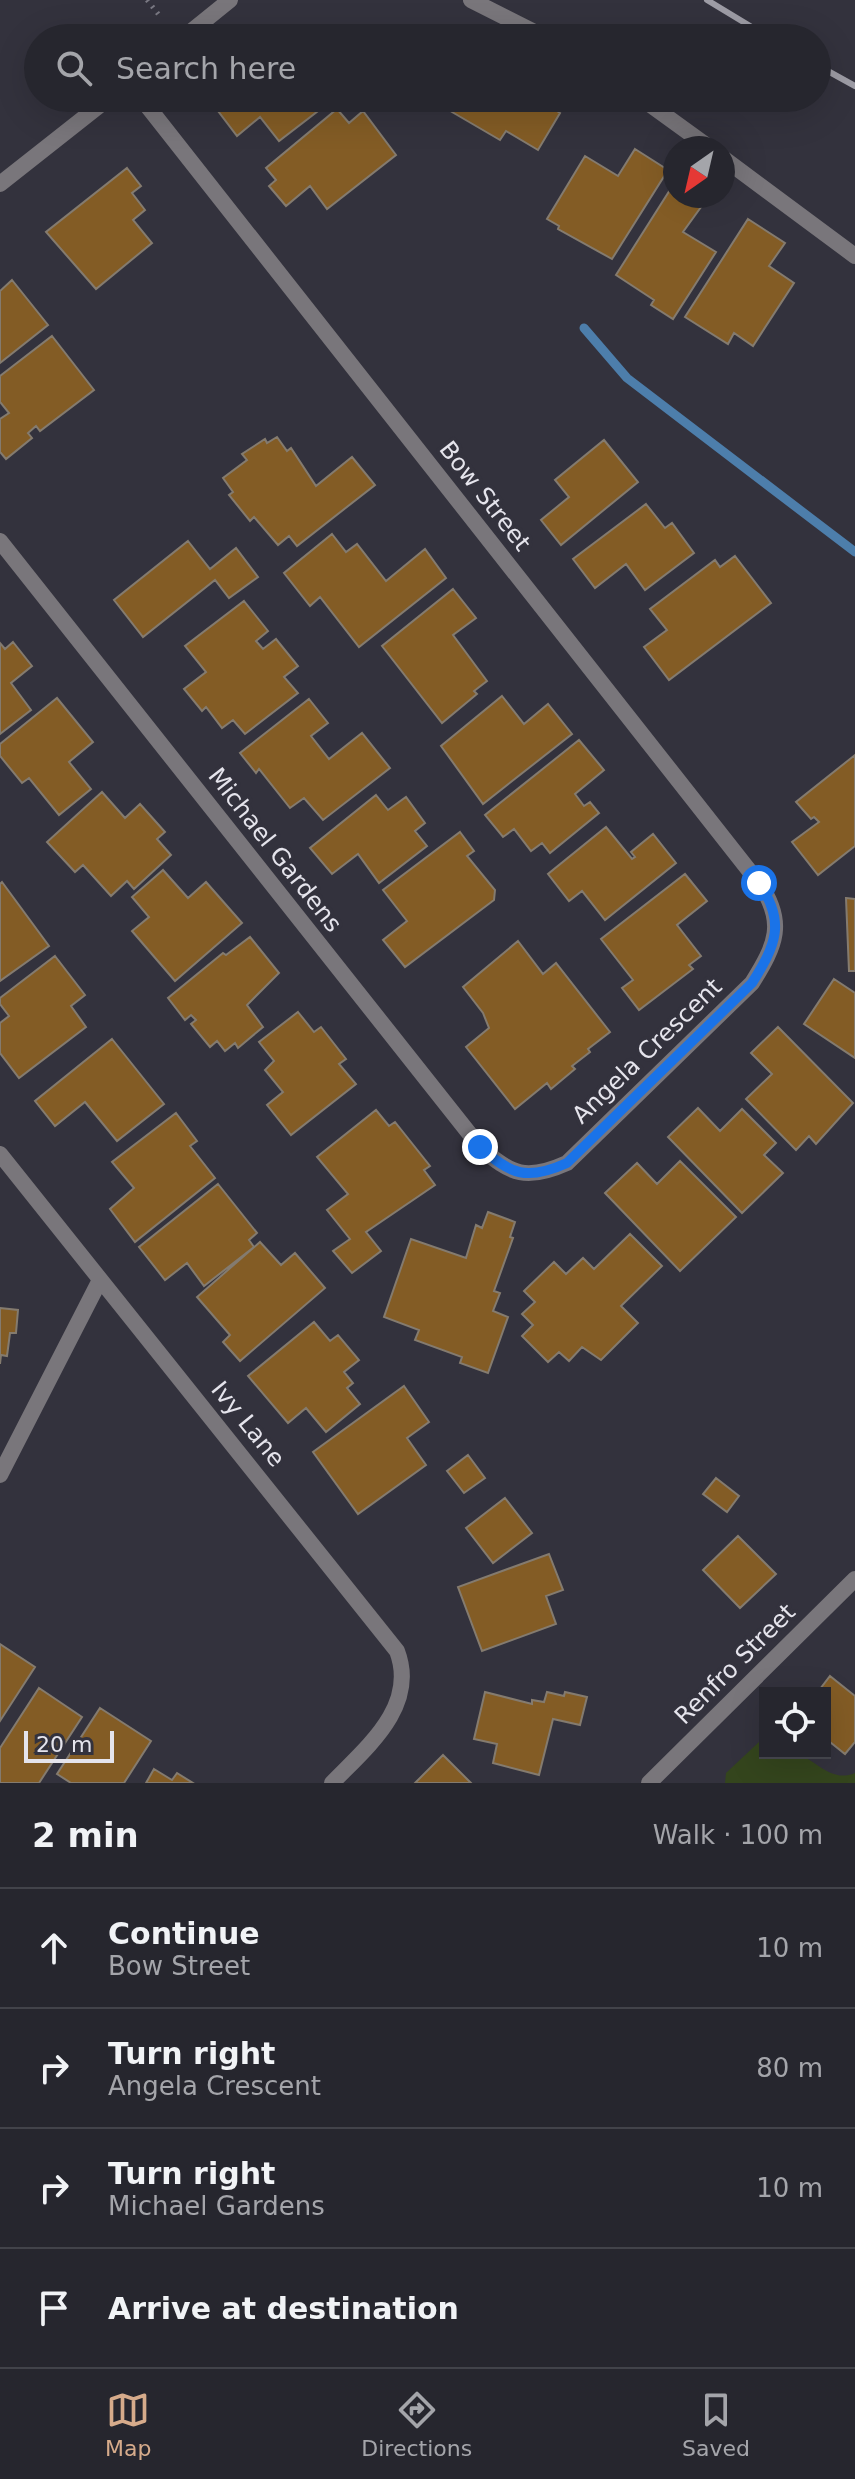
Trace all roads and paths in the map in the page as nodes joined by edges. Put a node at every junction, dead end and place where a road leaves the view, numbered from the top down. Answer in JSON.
{"nodes":[{"id":1,"x":147,"y":0,"type":"edge"},
{"id":2,"x":230,"y":0,"type":"edge"},
{"id":3,"x":471,"y":0,"type":"edge"},
{"id":4,"x":159,"y":15,"type":"dead end"},
{"id":5,"x":200,"y":24,"type":"edge"},
{"id":6,"x":518,"y":24,"type":"edge"},
{"id":7,"x":91,"y":112,"type":"edge"},
{"id":8,"x":152,"y":112,"type":"edge"},
{"id":9,"x":660,"y":112,"type":"edge"},
{"id":10,"x":693,"y":136,"type":"edge"},
{"id":11,"x":735,"y":167,"type":"edge"},
{"id":12,"x":0,"y":184,"type":"edge"},
{"id":13,"x":855,"y":256,"type":"edge"},
{"id":14,"x":0,"y":541,"type":"edge"},
{"id":15,"x":776,"y":932,"type":"joint"},
{"id":16,"x":0,"y":1154,"type":"edge"},
{"id":17,"x":524,"y":1175,"type":"joint"},
{"id":18,"x":100,"y":1280,"type":"junction"},
{"id":19,"x":0,"y":1475,"type":"edge"},
{"id":20,"x":855,"y":1579,"type":"edge"},
{"id":21,"x":332,"y":1783,"type":"edge"},
{"id":22,"x":649,"y":1783,"type":"edge"}],
"edges":[{"from":1,"to":4,"type":"path"},
{"from":2,"to":5,"type":"street"},
{"from":3,"to":6,"type":"street"},
{"from":7,"to":12,"type":"street"},
{"from":8,"to":15,"type":"street","name":"Bow Street"},
{"from":9,"to":10,"type":"street"},
{"from":11,"to":13,"type":"street"},
{"from":14,"to":17,"type":"street","name":"Michael Gardens"},
{"from":15,"to":17,"type":"street","name":"Angela Crescent"},
{"from":16,"to":18,"type":"street","name":"Ivy Lane"},
{"from":18,"to":19,"type":"street"},
{"from":18,"to":21,"type":"street","name":"Ivy Lane"},
{"from":20,"to":22,"type":"street","name":"Renfro Street"}]}
